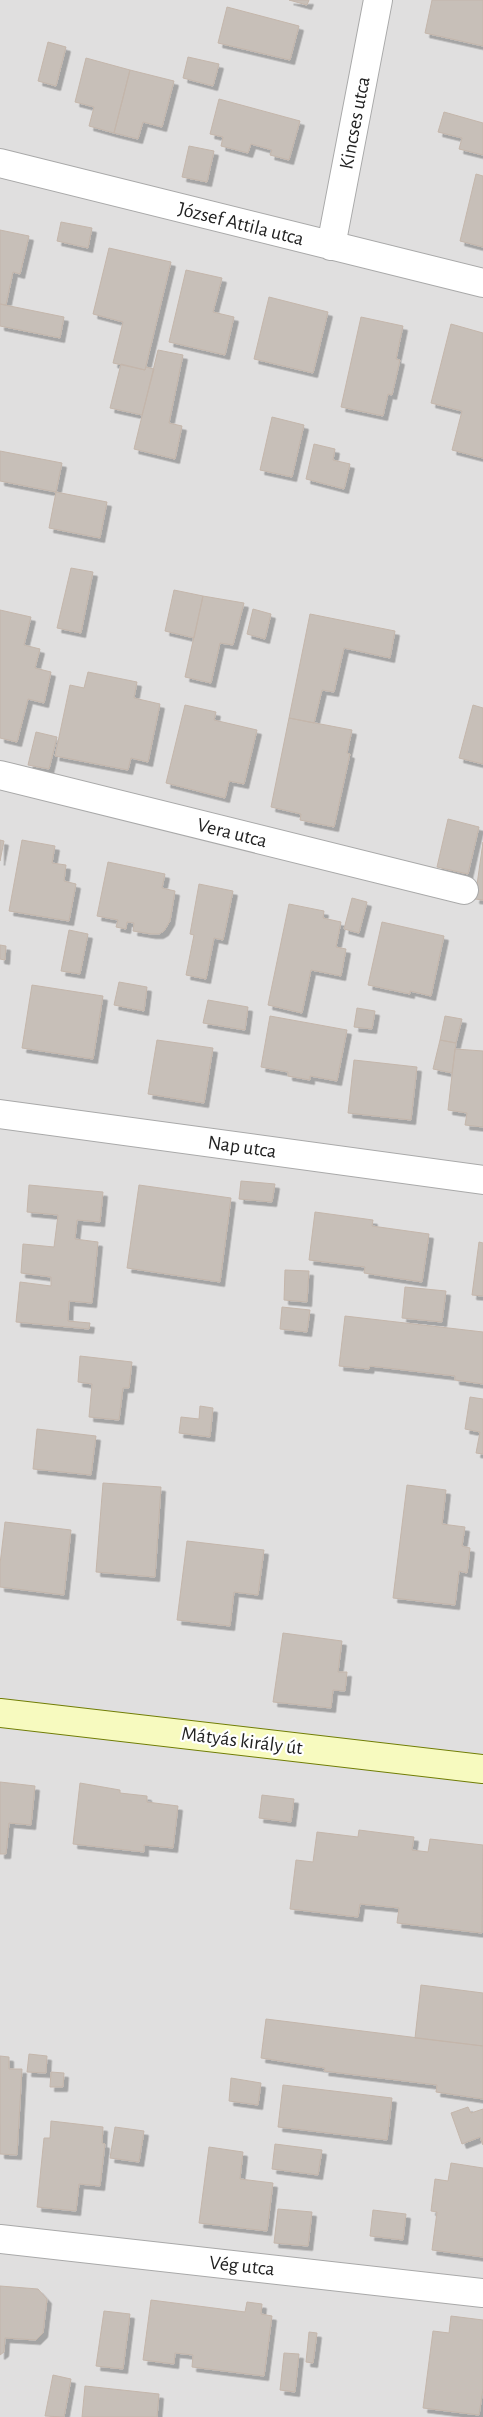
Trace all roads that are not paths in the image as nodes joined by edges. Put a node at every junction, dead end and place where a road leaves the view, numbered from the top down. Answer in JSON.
{"nodes":[{"id":1,"x":378,"y":0,"type":"edge"},
{"id":2,"x":0,"y":163,"type":"edge"},
{"id":3,"x":331,"y":246,"type":"junction"},
{"id":4,"x":483,"y":283,"type":"edge"},
{"id":5,"x":0,"y":775,"type":"edge"},
{"id":6,"x":464,"y":890,"type":"dead end"},
{"id":7,"x":0,"y":1114,"type":"edge"},
{"id":8,"x":483,"y":1180,"type":"edge"},
{"id":9,"x":0,"y":1713,"type":"edge"},
{"id":10,"x":483,"y":1769,"type":"edge"},
{"id":11,"x":0,"y":2240,"type":"edge"},
{"id":12,"x":483,"y":2293,"type":"edge"}],
"edges":[{"from":1,"to":3,"type":"street","name":"Kincses utca"},
{"from":2,"to":3,"type":"street","name":"József Attila utca"},
{"from":3,"to":4,"type":"street","name":"József Attila utca"},
{"from":5,"to":6,"type":"street","name":"Vera utca"},
{"from":7,"to":8,"type":"street","name":"Nap utca"},
{"from":9,"to":10,"type":"street","name":"Mátyás király út"},
{"from":11,"to":12,"type":"street","name":"Vég utca"}]}
